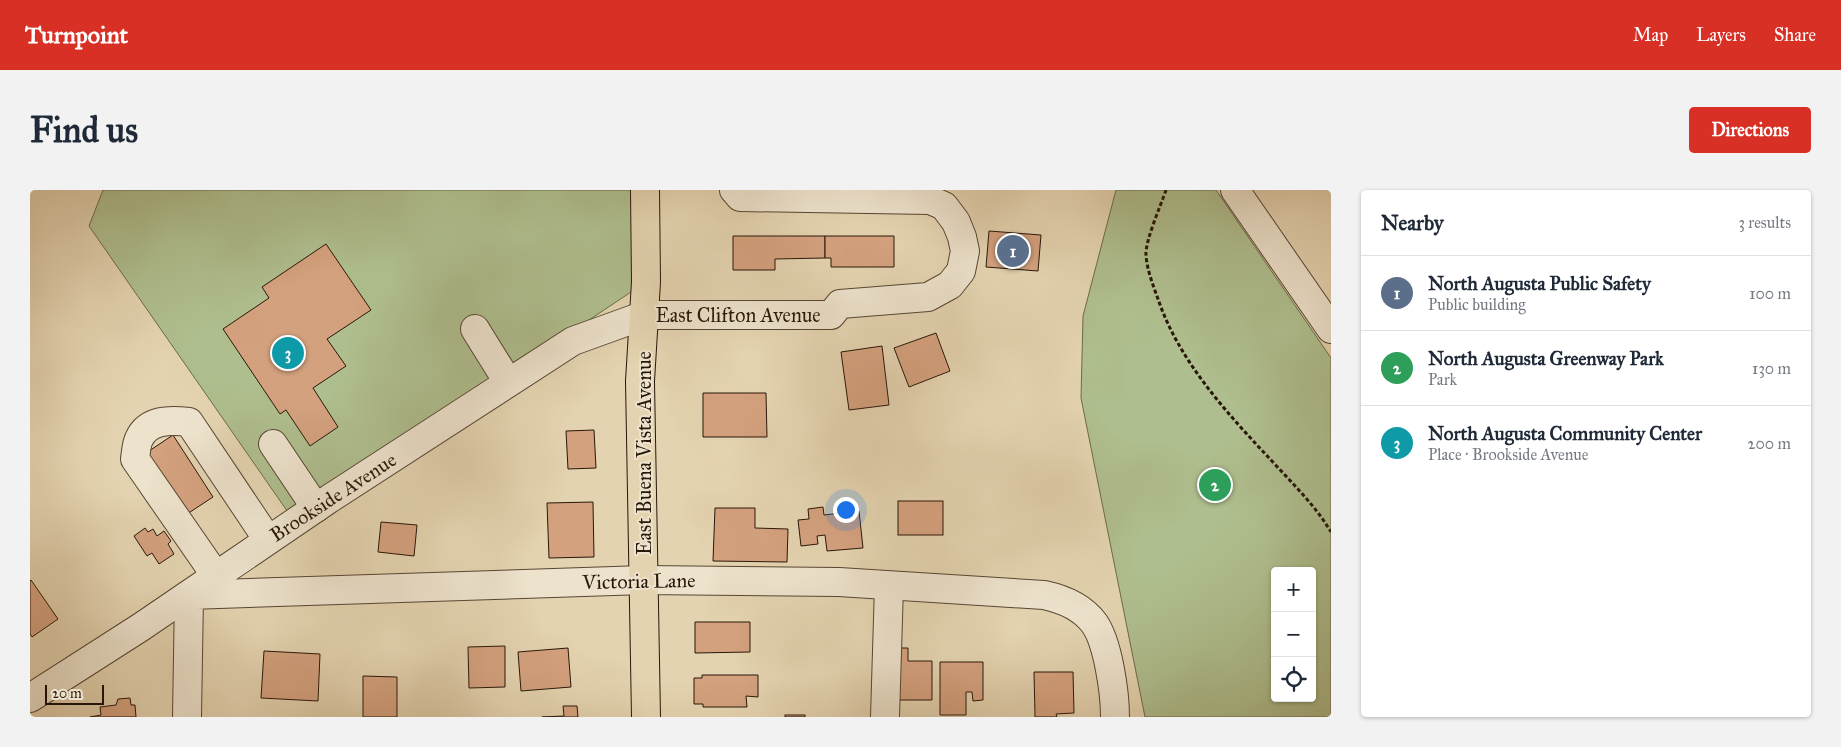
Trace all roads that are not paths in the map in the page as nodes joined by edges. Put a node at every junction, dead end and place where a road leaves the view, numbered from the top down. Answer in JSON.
{"nodes":[{"id":1,"x":645,"y":190,"type":"edge"},
{"id":2,"x":734,"y":190,"type":"edge"},
{"id":3,"x":1234,"y":190,"type":"edge"},
{"id":4,"x":645,"y":315,"type":"junction"},
{"id":5,"x":476,"y":329,"type":"dead end"},
{"id":6,"x":1331,"y":329,"type":"edge"},
{"id":7,"x":508,"y":382,"type":"junction"},
{"id":8,"x":272,"y":444,"type":"dead end"},
{"id":9,"x":316,"y":508,"type":"junction"},
{"id":10,"x":268,"y":540,"type":"junction"},
{"id":11,"x":216,"y":576,"type":"junction"},
{"id":12,"x":644,"y":580,"type":"junction"},
{"id":13,"x":889,"y":586,"type":"junction"},
{"id":14,"x":189,"y":594,"type":"junction"},
{"id":15,"x":30,"y":698,"type":"edge"},
{"id":16,"x":187,"y":717,"type":"edge"},
{"id":17,"x":646,"y":717,"type":"edge"},
{"id":18,"x":886,"y":717,"type":"edge"},
{"id":19,"x":1115,"y":717,"type":"edge"}],
"edges":[{"from":1,"to":4,"type":"main road","name":"East Buena Vista Avenue"},
{"from":2,"to":4,"type":"street","name":"East Clifton Avenue"},
{"from":3,"to":6,"type":"street"},
{"from":4,"to":7,"type":"street","name":"Brookside Avenue"},
{"from":4,"to":12,"type":"main road","name":"East Buena Vista Avenue"},
{"from":5,"to":7,"type":"street"},
{"from":7,"to":9,"type":"street","name":"Brookside Avenue"},
{"from":8,"to":9,"type":"street"},
{"from":9,"to":10,"type":"street","name":"Brookside Avenue"},
{"from":10,"to":11,"type":"street","name":"Brookside Avenue"},
{"from":10,"to":11,"type":"street"},
{"from":11,"to":14,"type":"street","name":"Brookside Avenue"},
{"from":12,"to":13,"type":"street","name":"Victoria Lane"},
{"from":12,"to":14,"type":"street","name":"Victoria Lane"},
{"from":12,"to":17,"type":"main road","name":"East Buena Vista Avenue"},
{"from":13,"to":18,"type":"street"},
{"from":13,"to":19,"type":"street","name":"Victoria Lane"},
{"from":14,"to":15,"type":"street","name":"Brookside Avenue"},
{"from":14,"to":16,"type":"street"}]}
